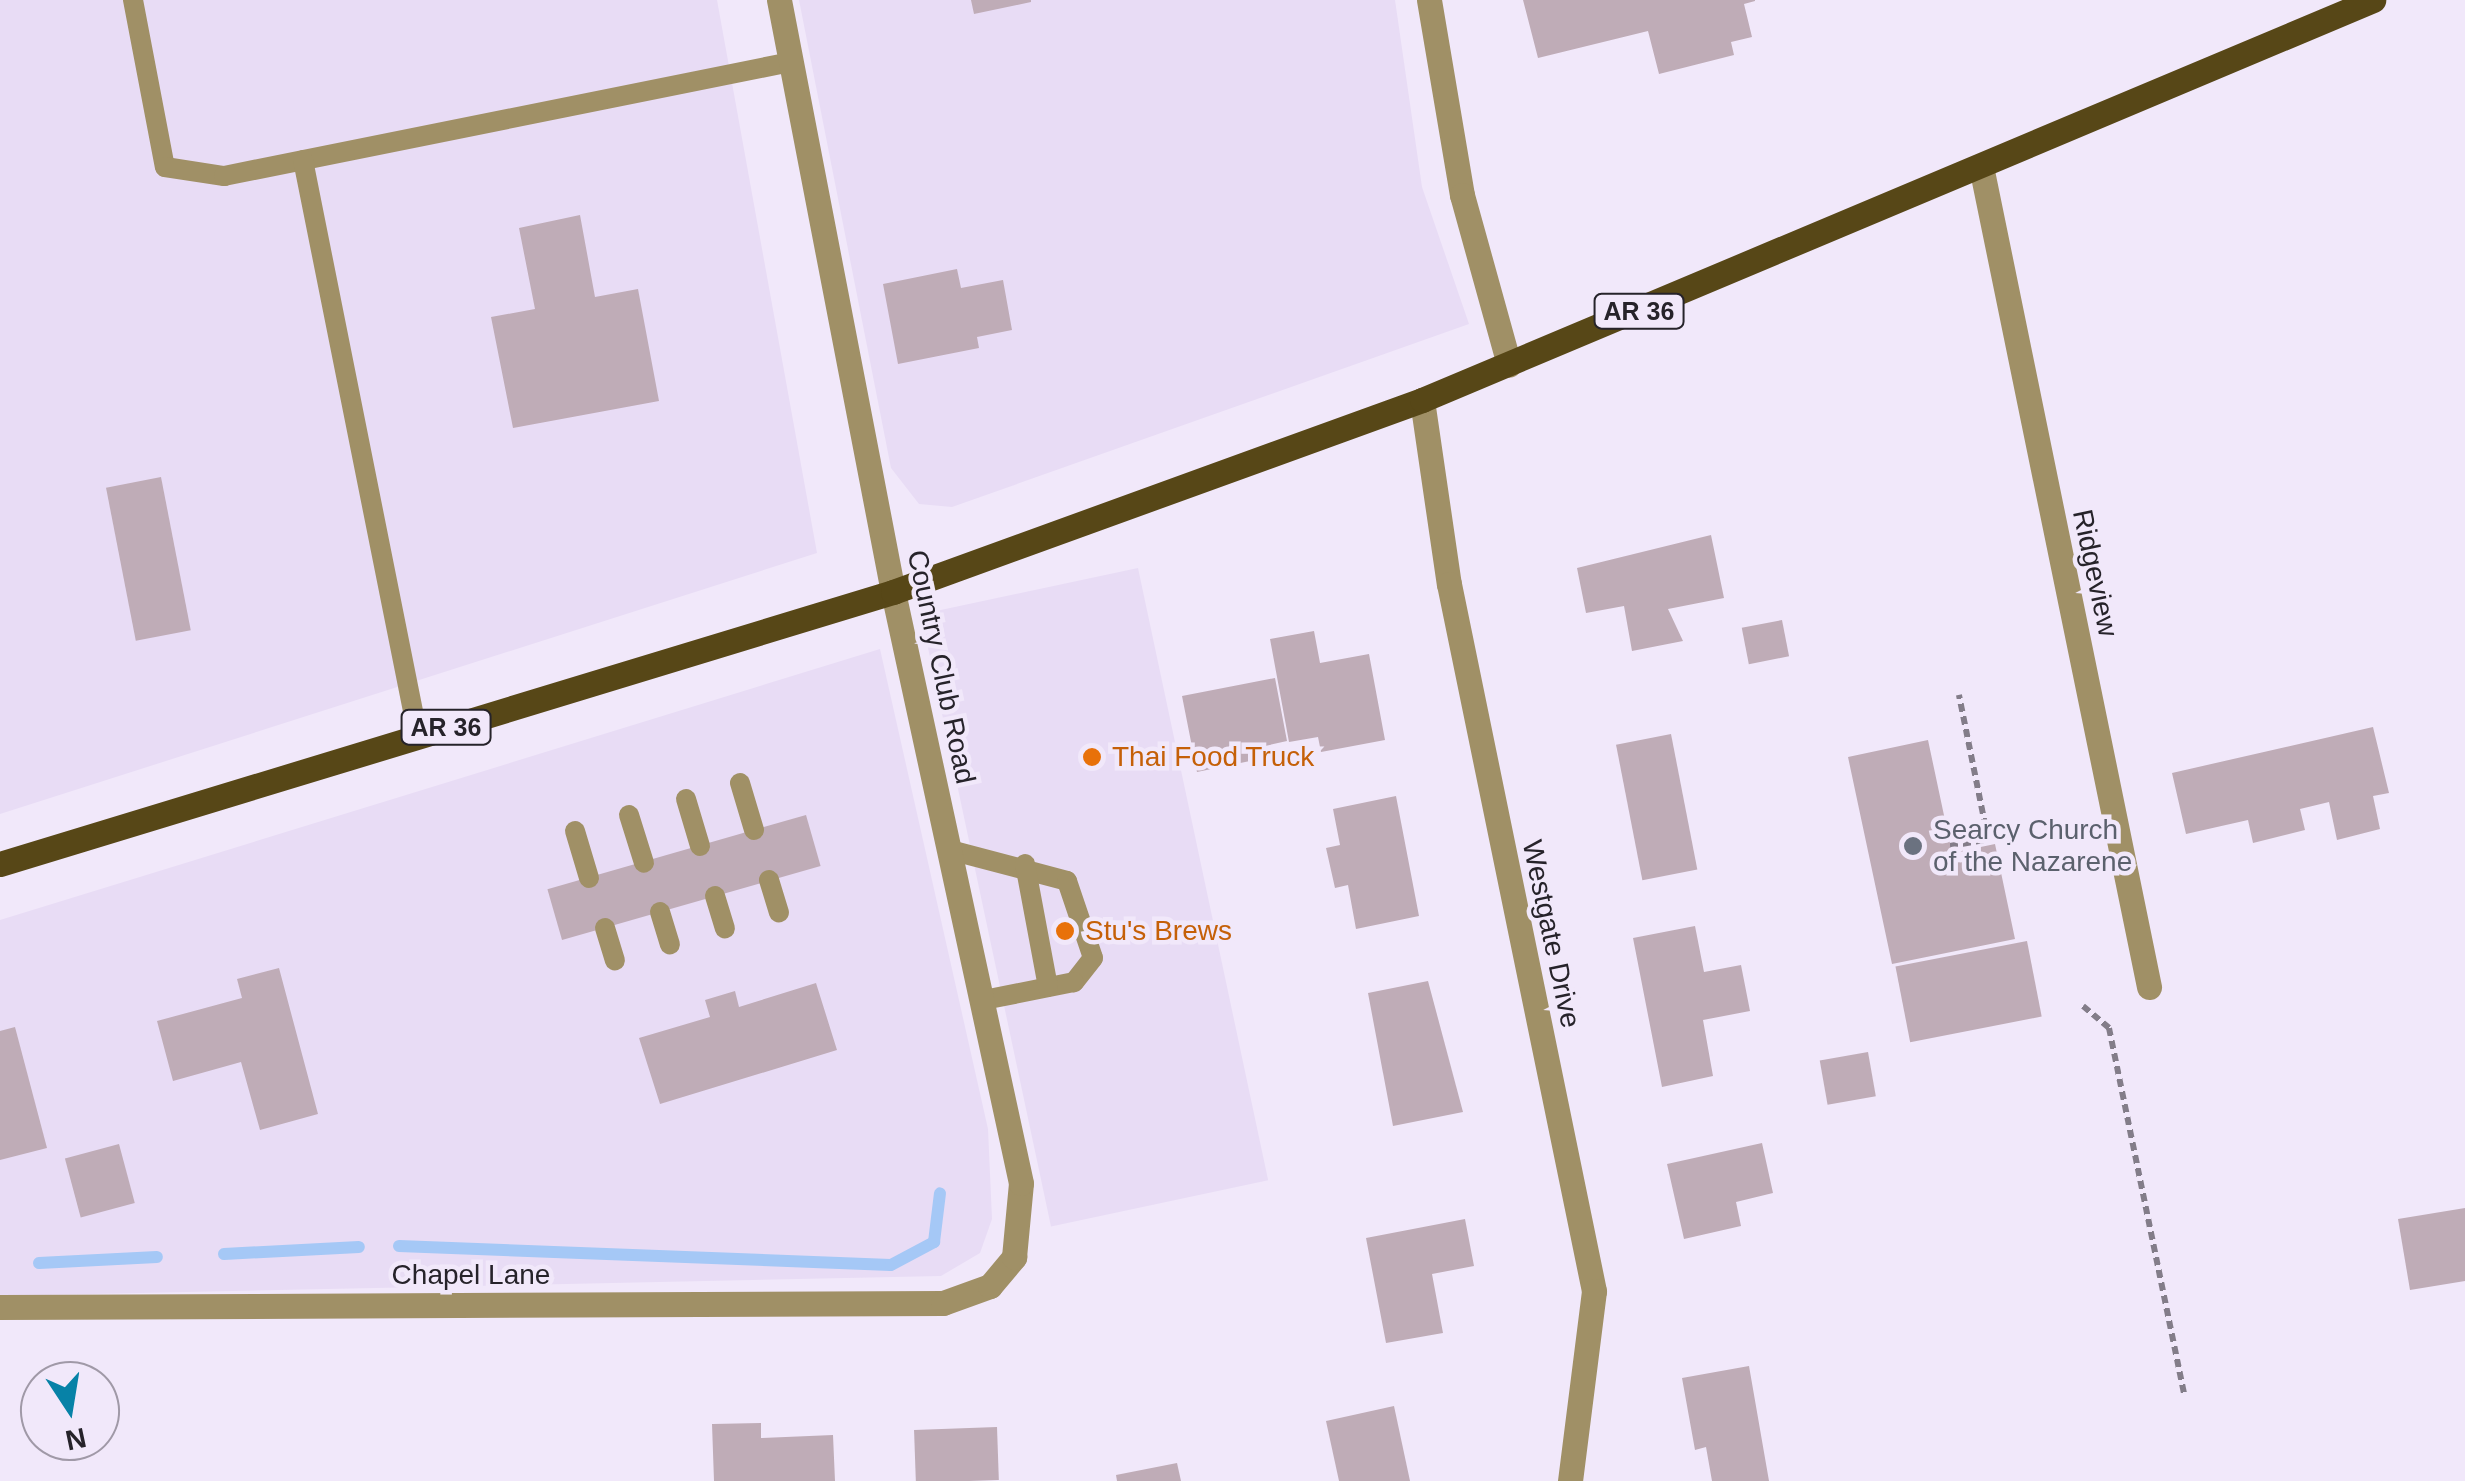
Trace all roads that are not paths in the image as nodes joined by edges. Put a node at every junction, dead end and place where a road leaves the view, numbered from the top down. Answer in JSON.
{"nodes":[{"id":1,"x":133,"y":0,"type":"edge"},
{"id":2,"x":780,"y":0,"type":"edge"},
{"id":3,"x":1429,"y":0,"type":"edge"},
{"id":4,"x":2373,"y":0,"type":"edge"},
{"id":5,"x":791,"y":62,"type":"junction"},
{"id":6,"x":303,"y":160,"type":"junction"},
{"id":7,"x":1982,"y":171,"type":"junction"},
{"id":8,"x":1508,"y":364,"type":"junction"},
{"id":9,"x":1422,"y":400,"type":"junction"},
{"id":10,"x":894,"y":592,"type":"junction"},
{"id":11,"x":418,"y":736,"type":"junction"},
{"id":12,"x":740,"y":782,"type":"dead end"},
{"id":13,"x":686,"y":799,"type":"dead end"},
{"id":14,"x":629,"y":815,"type":"dead end"},
{"id":15,"x":754,"y":830,"type":"dead end"},
{"id":16,"x":574,"y":831,"type":"dead end"},
{"id":17,"x":700,"y":846,"type":"dead end"},
{"id":18,"x":950,"y":850,"type":"junction"},
{"id":19,"x":644,"y":863,"type":"dead end"},
{"id":20,"x":0,"y":864,"type":"edge"},
{"id":21,"x":1024,"y":864,"type":"junction"},
{"id":22,"x":589,"y":878,"type":"dead end"},
{"id":23,"x":770,"y":880,"type":"dead end"},
{"id":24,"x":715,"y":896,"type":"dead end"},
{"id":25,"x":660,"y":912,"type":"dead end"},
{"id":26,"x":779,"y":913,"type":"dead end"},
{"id":27,"x":605,"y":928,"type":"dead end"},
{"id":28,"x":724,"y":929,"type":"dead end"},
{"id":29,"x":670,"y":945,"type":"dead end"},
{"id":30,"x":615,"y":960,"type":"dead end"},
{"id":31,"x":2149,"y":986,"type":"dead end"},
{"id":32,"x":1048,"y":987,"type":"junction"},
{"id":33,"x":984,"y":1000,"type":"junction"},
{"id":34,"x":943,"y":1303,"type":"joint"},
{"id":35,"x":0,"y":1307,"type":"edge"},
{"id":36,"x":1570,"y":1481,"type":"edge"}],
"edges":[{"from":1,"to":6,"type":"lane"},
{"from":2,"to":5,"type":"street","name":"Country Club Road"},
{"from":3,"to":8,"type":"street"},
{"from":4,"to":7,"type":"main road","number":"AR 36"},
{"from":5,"to":6,"type":"lane"},
{"from":5,"to":10,"type":"street","name":"Country Club Road"},
{"from":6,"to":11,"type":"lane"},
{"from":7,"to":8,"type":"main road","number":"AR 36"},
{"from":7,"to":31,"type":"street","name":"Ridgeview"},
{"from":8,"to":9,"type":"main road","number":"AR 36"},
{"from":9,"to":10,"type":"main road","number":"AR 36"},
{"from":9,"to":36,"type":"street","name":"Westgate Drive"},
{"from":10,"to":11,"type":"main road","number":"AR 36"},
{"from":10,"to":18,"type":"street","name":"Country Club Road"},
{"from":11,"to":20,"type":"main road","number":"AR 36"},
{"from":12,"to":15,"type":"lane"},
{"from":13,"to":17,"type":"lane"},
{"from":14,"to":19,"type":"lane"},
{"from":16,"to":22,"type":"lane"},
{"from":18,"to":21,"type":"lane"},
{"from":18,"to":33,"type":"street","name":"Country Club Road"},
{"from":21,"to":32,"type":"lane"},
{"from":21,"to":32,"type":"lane"},
{"from":23,"to":26,"type":"lane"},
{"from":24,"to":28,"type":"lane"},
{"from":25,"to":29,"type":"lane"},
{"from":27,"to":30,"type":"lane"},
{"from":32,"to":33,"type":"lane"},
{"from":33,"to":34,"type":"street","name":"Country Club Road"},
{"from":34,"to":35,"type":"street","name":"Chapel Lane"}]}
